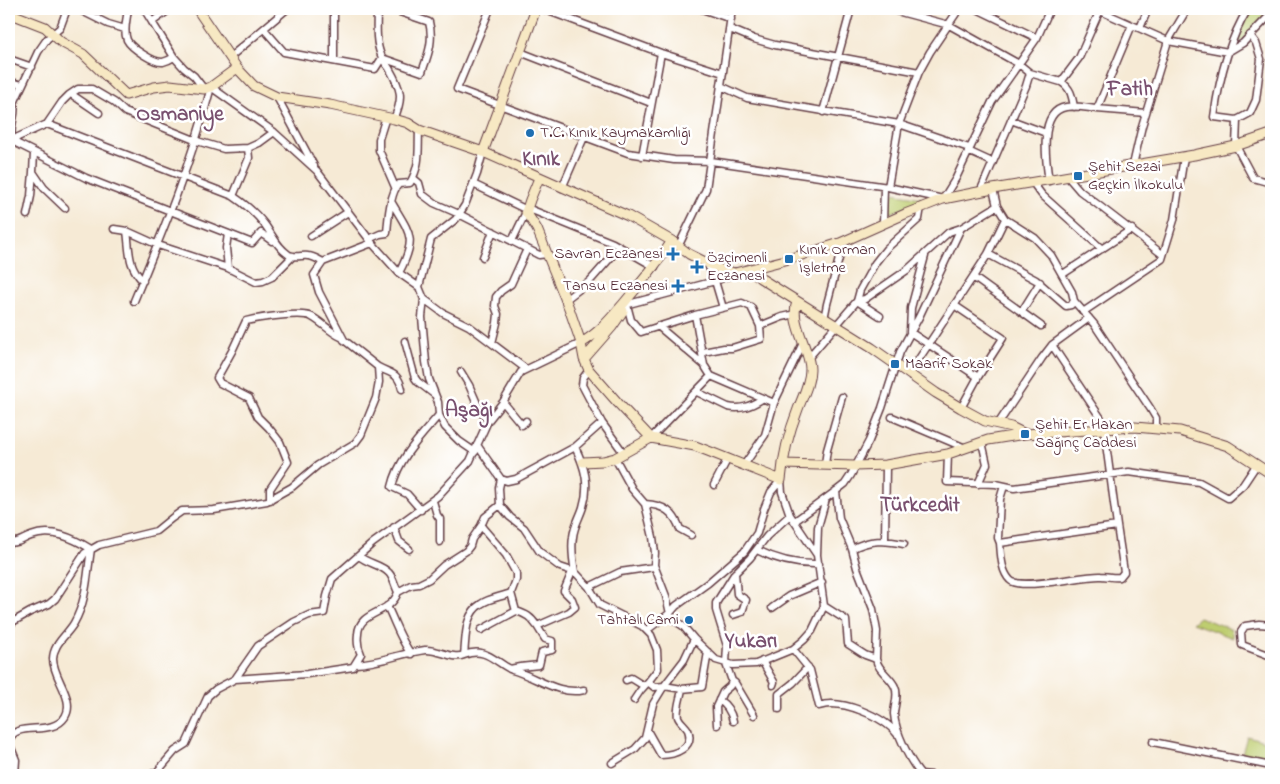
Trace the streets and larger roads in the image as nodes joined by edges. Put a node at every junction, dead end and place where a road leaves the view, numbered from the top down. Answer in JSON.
{"nodes":[{"id":1,"x":66,"y":9,"type":"edge"},
{"id":2,"x":78,"y":9,"type":"edge"},
{"id":3,"x":128,"y":9,"type":"edge"},
{"id":4,"x":144,"y":9,"type":"edge"},
{"id":5,"x":170,"y":9,"type":"edge"},
{"id":6,"x":197,"y":9,"type":"edge"},
{"id":7,"x":287,"y":9,"type":"edge"},
{"id":8,"x":334,"y":9,"type":"edge"},
{"id":9,"x":377,"y":9,"type":"edge"},
{"id":10,"x":391,"y":9,"type":"edge"},
{"id":11,"x":490,"y":9,"type":"edge"},
{"id":12,"x":536,"y":9,"type":"edge"},
{"id":13,"x":543,"y":9,"type":"edge"},
{"id":14,"x":702,"y":9,"type":"edge"},
{"id":15,"x":732,"y":9,"type":"edge"},
{"id":16,"x":850,"y":9,"type":"edge"},
{"id":17,"x":889,"y":9,"type":"edge"},
{"id":18,"x":959,"y":9,"type":"edge"},
{"id":19,"x":977,"y":9,"type":"edge"},
{"id":20,"x":1050,"y":9,"type":"edge"},
{"id":21,"x":1148,"y":9,"type":"edge"},
{"id":22,"x":1187,"y":9,"type":"edge"},
{"id":23,"x":1248,"y":9,"type":"edge"},
{"id":24,"x":1098,"y":10,"type":"edge"},
{"id":25,"x":910,"y":11,"type":"edge"},
{"id":26,"x":278,"y":12,"type":"edge"},
{"id":27,"x":9,"y":14,"type":"edge"},
{"id":28,"x":1271,"y":14,"type":"edge"},
{"id":29,"x":731,"y":19,"type":"junction"},
{"id":30,"x":152,"y":22,"type":"junction"},
{"id":31,"x":949,"y":25,"type":"junction"},
{"id":32,"x":1132,"y":25,"type":"junction"},
{"id":33,"x":1140,"y":28,"type":"junction"},
{"id":34,"x":125,"y":29,"type":"junction"},
{"id":35,"x":264,"y":29,"type":"junction"},
{"id":36,"x":730,"y":29,"type":"junction"},
{"id":37,"x":52,"y":35,"type":"junction"},
{"id":38,"x":1250,"y":35,"type":"junction"},
{"id":39,"x":1036,"y":38,"type":"junction"},
{"id":40,"x":1168,"y":41,"type":"junction"},
{"id":41,"x":520,"y":52,"type":"junction"},
{"id":42,"x":1228,"y":52,"type":"junction"},
{"id":43,"x":661,"y":53,"type":"junction"},
{"id":44,"x":838,"y":56,"type":"junction"},
{"id":45,"x":174,"y":57,"type":"junction"},
{"id":46,"x":230,"y":57,"type":"junction"},
{"id":47,"x":382,"y":58,"type":"junction"},
{"id":48,"x":9,"y":59,"type":"edge"},
{"id":49,"x":334,"y":61,"type":"junction"},
{"id":50,"x":1019,"y":64,"type":"junction"},
{"id":51,"x":32,"y":67,"type":"junction"},
{"id":52,"x":237,"y":68,"type":"junction"},
{"id":53,"x":919,"y":72,"type":"junction"},
{"id":54,"x":723,"y":73,"type":"junction"},
{"id":55,"x":1030,"y":73,"type":"junction"},
{"id":56,"x":9,"y":81,"type":"edge"},
{"id":57,"x":1061,"y":82,"type":"junction"},
{"id":58,"x":22,"y":85,"type":"junction"},
{"id":59,"x":722,"y":86,"type":"junction"},
{"id":60,"x":207,"y":88,"type":"junction"},
{"id":61,"x":71,"y":94,"type":"junction"},
{"id":62,"x":126,"y":95,"type":"junction"},
{"id":63,"x":277,"y":97,"type":"junction"},
{"id":64,"x":114,"y":102,"type":"junction"},
{"id":65,"x":651,"y":103,"type":"junction"},
{"id":66,"x":499,"y":104,"type":"junction"},
{"id":67,"x":1074,"y":107,"type":"junction"},
{"id":68,"x":1097,"y":108,"type":"junction"},
{"id":69,"x":823,"y":112,"type":"junction"},
{"id":70,"x":99,"y":113,"type":"dead end"},
{"id":71,"x":1146,"y":113,"type":"junction"},
{"id":72,"x":390,"y":118,"type":"junction"},
{"id":73,"x":1011,"y":120,"type":"junction"},
{"id":74,"x":1236,"y":120,"type":"junction"},
{"id":75,"x":10,"y":124,"type":"edge"},
{"id":76,"x":47,"y":124,"type":"junction"},
{"id":77,"x":899,"y":124,"type":"junction"},
{"id":78,"x":419,"y":130,"type":"junction"},
{"id":79,"x":274,"y":132,"type":"junction"},
{"id":80,"x":1046,"y":133,"type":"junction"},
{"id":81,"x":1271,"y":134,"type":"edge"},
{"id":82,"x":585,"y":135,"type":"junction"},
{"id":83,"x":197,"y":141,"type":"junction"},
{"id":84,"x":10,"y":142,"type":"edge"},
{"id":85,"x":1236,"y":146,"type":"junction"},
{"id":86,"x":248,"y":148,"type":"junction"},
{"id":87,"x":969,"y":150,"type":"junction"},
{"id":88,"x":482,"y":152,"type":"junction"},
{"id":89,"x":34,"y":153,"type":"junction"},
{"id":90,"x":642,"y":156,"type":"junction"},
{"id":91,"x":1184,"y":157,"type":"junction"},
{"id":92,"x":711,"y":161,"type":"junction"},
{"id":93,"x":992,"y":162,"type":"junction"},
{"id":94,"x":1133,"y":165,"type":"junction"},
{"id":95,"x":317,"y":171,"type":"junction"},
{"id":96,"x":34,"y":172,"type":"junction"},
{"id":97,"x":183,"y":176,"type":"junction"},
{"id":98,"x":1068,"y":177,"type":"junction"},
{"id":99,"x":413,"y":178,"type":"junction"},
{"id":100,"x":540,"y":178,"type":"junction"},
{"id":101,"x":1049,"y":180,"type":"junction"},
{"id":102,"x":1033,"y":183,"type":"junction"},
{"id":103,"x":1271,"y":183,"type":"edge"},
{"id":104,"x":473,"y":184,"type":"junction"},
{"id":105,"x":886,"y":187,"type":"junction"},
{"id":106,"x":395,"y":188,"type":"junction"},
{"id":107,"x":562,"y":188,"type":"junction"},
{"id":108,"x":994,"y":189,"type":"junction"},
{"id":109,"x":980,"y":192,"type":"junction"},
{"id":110,"x":232,"y":196,"type":"junction"},
{"id":111,"x":943,"y":199,"type":"junction"},
{"id":112,"x":392,"y":203,"type":"junction"},
{"id":113,"x":997,"y":206,"type":"junction"},
{"id":114,"x":920,"y":207,"type":"junction"},
{"id":115,"x":65,"y":208,"type":"dead end"},
{"id":116,"x":170,"y":210,"type":"junction"},
{"id":117,"x":527,"y":210,"type":"junction"},
{"id":118,"x":348,"y":212,"type":"junction"},
{"id":119,"x":459,"y":214,"type":"junction"},
{"id":120,"x":27,"y":215,"type":"dead end"},
{"id":121,"x":1005,"y":219,"type":"junction"},
{"id":122,"x":883,"y":224,"type":"junction"},
{"id":123,"x":961,"y":228,"type":"junction"},
{"id":124,"x":114,"y":229,"type":"dead end"},
{"id":125,"x":1132,"y":229,"type":"junction"},
{"id":126,"x":127,"y":231,"type":"junction"},
{"id":127,"x":493,"y":232,"type":"junction"},
{"id":128,"x":228,"y":234,"type":"junction"},
{"id":129,"x":311,"y":236,"type":"dead end"},
{"id":130,"x":274,"y":240,"type":"junction"},
{"id":131,"x":370,"y":241,"type":"junction"},
{"id":132,"x":512,"y":241,"type":"junction"},
{"id":133,"x":840,"y":243,"type":"junction"},
{"id":134,"x":675,"y":244,"type":"junction"},
{"id":135,"x":158,"y":245,"type":"junction"},
{"id":136,"x":620,"y":247,"type":"junction"},
{"id":137,"x":527,"y":249,"type":"junction"},
{"id":138,"x":1102,"y":250,"type":"junction"},
{"id":139,"x":547,"y":254,"type":"junction"},
{"id":140,"x":926,"y":254,"type":"junction"},
{"id":141,"x":988,"y":254,"type":"junction"},
{"id":142,"x":1162,"y":254,"type":"junction"},
{"id":143,"x":293,"y":256,"type":"junction"},
{"id":144,"x":483,"y":257,"type":"dead end"},
{"id":145,"x":323,"y":262,"type":"junction"},
{"id":146,"x":707,"y":263,"type":"junction"},
{"id":147,"x":655,"y":267,"type":"junction"},
{"id":148,"x":228,"y":268,"type":"junction"},
{"id":149,"x":752,"y":269,"type":"junction"},
{"id":150,"x":399,"y":273,"type":"junction"},
{"id":151,"x":735,"y":273,"type":"junction"},
{"id":152,"x":1063,"y":274,"type":"junction"},
{"id":153,"x":973,"y":277,"type":"junction"},
{"id":154,"x":142,"y":281,"type":"junction"},
{"id":155,"x":716,"y":281,"type":"junction"},
{"id":156,"x":1040,"y":282,"type":"junction"},
{"id":157,"x":419,"y":287,"type":"junction"},
{"id":158,"x":424,"y":299,"type":"junction"},
{"id":159,"x":566,"y":300,"type":"junction"},
{"id":160,"x":134,"y":301,"type":"dead end"},
{"id":161,"x":857,"y":301,"type":"junction"},
{"id":162,"x":1074,"y":301,"type":"junction"},
{"id":163,"x":797,"y":302,"type":"junction"},
{"id":164,"x":954,"y":305,"type":"junction"},
{"id":165,"x":624,"y":306,"type":"junction"},
{"id":166,"x":722,"y":308,"type":"junction"},
{"id":167,"x":1022,"y":311,"type":"junction"},
{"id":168,"x":1083,"y":312,"type":"junction"},
{"id":169,"x":796,"y":314,"type":"junction"},
{"id":170,"x":695,"y":316,"type":"junction"},
{"id":171,"x":880,"y":316,"type":"dead end"},
{"id":172,"x":1089,"y":318,"type":"junction"},
{"id":173,"x":824,"y":319,"type":"junction"},
{"id":174,"x":835,"y":325,"type":"junction"},
{"id":175,"x":658,"y":326,"type":"junction"},
{"id":176,"x":760,"y":326,"type":"junction"},
{"id":177,"x":1041,"y":326,"type":"dead end"},
{"id":178,"x":910,"y":332,"type":"junction"},
{"id":179,"x":342,"y":338,"type":"junction"},
{"id":180,"x":404,"y":341,"type":"dead end"},
{"id":181,"x":492,"y":342,"type":"junction"},
{"id":182,"x":581,"y":343,"type":"junction"},
{"id":183,"x":803,"y":343,"type":"junction"},
{"id":184,"x":929,"y":344,"type":"junction"},
{"id":185,"x":1052,"y":345,"type":"junction"},
{"id":186,"x":702,"y":352,"type":"junction"},
{"id":187,"x":809,"y":357,"type":"junction"},
{"id":188,"x":584,"y":358,"type":"junction"},
{"id":189,"x":896,"y":364,"type":"junction"},
{"id":190,"x":704,"y":365,"type":"junction"},
{"id":191,"x":378,"y":367,"type":"junction"},
{"id":192,"x":526,"y":369,"type":"junction"},
{"id":193,"x":589,"y":370,"type":"junction"},
{"id":194,"x":461,"y":372,"type":"dead end"},
{"id":195,"x":909,"y":374,"type":"junction"},
{"id":196,"x":711,"y":376,"type":"junction"},
{"id":197,"x":978,"y":377,"type":"junction"},
{"id":198,"x":402,"y":388,"type":"dead end"},
{"id":199,"x":697,"y":392,"type":"junction"},
{"id":200,"x":436,"y":396,"type":"junction"},
{"id":201,"x":842,"y":397,"type":"dead end"},
{"id":202,"x":762,"y":399,"type":"junction"},
{"id":203,"x":503,"y":402,"type":"junction"},
{"id":204,"x":774,"y":402,"type":"junction"},
{"id":205,"x":961,"y":408,"type":"junction"},
{"id":206,"x":438,"y":415,"type":"junction"},
{"id":207,"x":892,"y":417,"type":"dead end"},
{"id":208,"x":526,"y":421,"type":"dead end"},
{"id":209,"x":488,"y":422,"type":"junction"},
{"id":210,"x":602,"y":423,"type":"junction"},
{"id":211,"x":998,"y":424,"type":"junction"},
{"id":212,"x":1103,"y":425,"type":"junction"},
{"id":213,"x":1156,"y":427,"type":"junction"},
{"id":214,"x":1025,"y":434,"type":"junction"},
{"id":215,"x":651,"y":438,"type":"junction"},
{"id":216,"x":982,"y":442,"type":"junction"},
{"id":217,"x":575,"y":447,"type":"junction"},
{"id":218,"x":476,"y":448,"type":"junction"},
{"id":219,"x":963,"y":448,"type":"junction"},
{"id":220,"x":623,"y":452,"type":"junction"},
{"id":221,"x":948,"y":454,"type":"junction"},
{"id":222,"x":615,"y":458,"type":"junction"},
{"id":223,"x":728,"y":458,"type":"junction"},
{"id":224,"x":582,"y":462,"type":"junction"},
{"id":225,"x":783,"y":464,"type":"junction"},
{"id":226,"x":825,"y":464,"type":"junction"},
{"id":227,"x":1258,"y":464,"type":"junction"},
{"id":228,"x":744,"y":465,"type":"junction"},
{"id":229,"x":886,"y":465,"type":"junction"},
{"id":230,"x":855,"y":466,"type":"junction"},
{"id":231,"x":1110,"y":474,"type":"junction"},
{"id":232,"x":1271,"y":474,"type":"edge"},
{"id":233,"x":501,"y":479,"type":"junction"},
{"id":234,"x":781,"y":480,"type":"junction"},
{"id":235,"x":714,"y":484,"type":"dead end"},
{"id":236,"x":978,"y":484,"type":"junction"},
{"id":237,"x":1004,"y":486,"type":"junction"},
{"id":238,"x":836,"y":491,"type":"junction"},
{"id":239,"x":826,"y":498,"type":"junction"},
{"id":240,"x":270,"y":500,"type":"junction"},
{"id":241,"x":433,"y":501,"type":"junction"},
{"id":242,"x":645,"y":504,"type":"junction"},
{"id":243,"x":500,"y":505,"type":"junction"},
{"id":244,"x":421,"y":510,"type":"junction"},
{"id":245,"x":793,"y":518,"type":"junction"},
{"id":246,"x":481,"y":526,"type":"junction"},
{"id":247,"x":1117,"y":526,"type":"junction"},
{"id":248,"x":394,"y":527,"type":"junction"},
{"id":249,"x":691,"y":534,"type":"dead end"},
{"id":250,"x":885,"y":541,"type":"junction"},
{"id":251,"x":9,"y":542,"type":"edge"},
{"id":252,"x":440,"y":542,"type":"dead end"},
{"id":253,"x":1000,"y":543,"type":"junction"},
{"id":254,"x":904,"y":544,"type":"dead end"},
{"id":255,"x":90,"y":549,"type":"junction"},
{"id":256,"x":852,"y":549,"type":"junction"},
{"id":257,"x":409,"y":550,"type":"dead end"},
{"id":258,"x":756,"y":550,"type":"junction"},
{"id":259,"x":744,"y":552,"type":"junction"},
{"id":260,"x":817,"y":555,"type":"junction"},
{"id":261,"x":359,"y":556,"type":"junction"},
{"id":262,"x":750,"y":558,"type":"junction"},
{"id":263,"x":819,"y":564,"type":"junction"},
{"id":264,"x":654,"y":567,"type":"junction"},
{"id":265,"x":573,"y":572,"type":"junction"},
{"id":266,"x":735,"y":573,"type":"junction"},
{"id":267,"x":822,"y":582,"type":"junction"},
{"id":268,"x":588,"y":587,"type":"junction"},
{"id":269,"x":398,"y":592,"type":"junction"},
{"id":270,"x":511,"y":593,"type":"junction"},
{"id":271,"x":387,"y":606,"type":"junction"},
{"id":272,"x":824,"y":606,"type":"junction"},
{"id":273,"x":772,"y":608,"type":"dead end"},
{"id":274,"x":516,"y":611,"type":"junction"},
{"id":275,"x":670,"y":613,"type":"junction"},
{"id":276,"x":733,"y":615,"type":"dead end"},
{"id":277,"x":9,"y":624,"type":"edge"},
{"id":278,"x":1271,"y":625,"type":"edge"},
{"id":279,"x":537,"y":626,"type":"junction"},
{"id":280,"x":481,"y":630,"type":"dead end"},
{"id":281,"x":647,"y":630,"type":"junction"},
{"id":282,"x":694,"y":639,"type":"junction"},
{"id":283,"x":793,"y":649,"type":"junction"},
{"id":284,"x":708,"y":652,"type":"junction"},
{"id":285,"x":411,"y":654,"type":"junction"},
{"id":286,"x":464,"y":655,"type":"junction"},
{"id":287,"x":1271,"y":656,"type":"edge"},
{"id":288,"x":876,"y":659,"type":"junction"},
{"id":289,"x":762,"y":661,"type":"junction"},
{"id":290,"x":355,"y":664,"type":"junction"},
{"id":291,"x":726,"y":664,"type":"junction"},
{"id":292,"x":808,"y":667,"type":"junction"},
{"id":293,"x":510,"y":669,"type":"junction"},
{"id":294,"x":234,"y":679,"type":"junction"},
{"id":295,"x":626,"y":680,"type":"dead end"},
{"id":296,"x":732,"y":680,"type":"junction"},
{"id":297,"x":646,"y":684,"type":"junction"},
{"id":298,"x":773,"y":685,"type":"dead end"},
{"id":299,"x":664,"y":686,"type":"junction"},
{"id":300,"x":682,"y":689,"type":"junction"},
{"id":301,"x":584,"y":690,"type":"dead end"},
{"id":302,"x":634,"y":700,"type":"dead end"},
{"id":303,"x":719,"y":700,"type":"junction"},
{"id":304,"x":779,"y":709,"type":"dead end"},
{"id":305,"x":754,"y":715,"type":"dead end"},
{"id":306,"x":733,"y":721,"type":"dead end"},
{"id":307,"x":717,"y":725,"type":"dead end"},
{"id":308,"x":648,"y":732,"type":"junction"},
{"id":309,"x":899,"y":735,"type":"junction"},
{"id":310,"x":9,"y":742,"type":"edge"},
{"id":311,"x":1153,"y":742,"type":"dead end"},
{"id":312,"x":612,"y":763,"type":"dead end"},
{"id":313,"x":1271,"y":766,"type":"edge"},
{"id":314,"x":14,"y":775,"type":"edge"},
{"id":315,"x":150,"y":775,"type":"edge"},
{"id":316,"x":920,"y":775,"type":"edge"},
{"id":317,"x":930,"y":775,"type":"edge"}],
"edges":[{"from":1,"to":37,"type":"street"},
{"from":2,"to":34,"type":"street"},
{"from":3,"to":34,"type":"street"},
{"from":4,"to":30,"type":"street"},
{"from":5,"to":30,"type":"street"},
{"from":6,"to":46,"type":"street"},
{"from":7,"to":26,"type":"street"},
{"from":8,"to":49,"type":"street"},
{"from":9,"to":47,"type":"street"},
{"from":10,"to":47,"type":"street"},
{"from":11,"to":66,"type":"street"},
{"from":12,"to":41,"type":"street"},
{"from":13,"to":43,"type":"street"},
{"from":14,"to":29,"type":"street"},
{"from":15,"to":29,"type":"street"},
{"from":16,"to":44,"type":"street"},
{"from":17,"to":25,"type":"street"},
{"from":18,"to":31,"type":"street"},
{"from":19,"to":39,"type":"street"},
{"from":20,"to":39,"type":"street"},
{"from":21,"to":33,"type":"street"},
{"from":22,"to":40,"type":"street"},
{"from":23,"to":42,"type":"street"},
{"from":24,"to":32,"type":"street"},
{"from":24,"to":57,"type":"street"},
{"from":25,"to":31,"type":"street"},
{"from":26,"to":35,"type":"street"},
{"from":27,"to":37,"type":"street"},
{"from":28,"to":38,"type":"street"},
{"from":29,"to":36,"type":"street"},
{"from":30,"to":45,"type":"street"},
{"from":31,"to":50,"type":"street"},
{"from":31,"to":53,"type":"street"},
{"from":32,"to":33,"type":"street"},
{"from":32,"to":68,"type":"street"},
{"from":33,"to":40,"type":"street"},
{"from":34,"to":45,"type":"street"},
{"from":35,"to":46,"type":"street"},
{"from":35,"to":49,"type":"street"},
{"from":36,"to":44,"type":"street"},
{"from":36,"to":54,"type":"street"},
{"from":37,"to":51,"type":"street"},
{"from":37,"to":62,"type":"street"},
{"from":38,"to":42,"type":"street"},
{"from":38,"to":74,"type":"street"},
{"from":39,"to":50,"type":"street"},
{"from":40,"to":42,"type":"street"},
{"from":40,"to":71,"type":"street"},
{"from":41,"to":65,"type":"street"},
{"from":41,"to":66,"type":"street"},
{"from":42,"to":74,"type":"street"},
{"from":43,"to":54,"type":"street"},
{"from":43,"to":65,"type":"street"},
{"from":44,"to":53,"type":"street"},
{"from":44,"to":69,"type":"street"},
{"from":45,"to":60,"type":"street"},
{"from":46,"to":52,"type":"street"},
{"from":47,"to":49,"type":"street"},
{"from":47,"to":72,"type":"street"},
{"from":48,"to":51,"type":"street"},
{"from":50,"to":55,"type":"street"},
{"from":50,"to":87,"type":"street"},
{"from":51,"to":58,"type":"street"},
{"from":52,"to":60,"type":"street"},
{"from":52,"to":63,"type":"street"},
{"from":53,"to":77,"type":"street"},
{"from":54,"to":59,"type":"street"},
{"from":55,"to":57,"type":"street"},
{"from":55,"to":73,"type":"street"},
{"from":56,"to":58,"type":"street"},
{"from":57,"to":67,"type":"street"},
{"from":58,"to":75,"type":"street"},
{"from":59,"to":69,"type":"street"},
{"from":59,"to":92,"type":"street"},
{"from":60,"to":62,"type":"street"},
{"from":60,"to":79,"type":"street"},
{"from":60,"to":83,"type":"street"},
{"from":61,"to":64,"type":"street"},
{"from":61,"to":70,"type":"street"},
{"from":61,"to":76,"type":"street"},
{"from":62,"to":64,"type":"street"},
{"from":63,"to":72,"type":"street"},
{"from":63,"to":95,"type":"street"},
{"from":64,"to":83,"type":"street"},
{"from":65,"to":90,"type":"street"},
{"from":66,"to":82,"type":"street"},
{"from":66,"to":88,"type":"street"},
{"from":67,"to":68,"type":"street"},
{"from":67,"to":80,"type":"street"},
{"from":68,"to":71,"type":"street"},
{"from":69,"to":77,"type":"street"},
{"from":71,"to":94,"type":"street"},
{"from":72,"to":78,"type":"street"},
{"from":72,"to":106,"type":"street"},
{"from":73,"to":80,"type":"street"},
{"from":73,"to":93,"type":"street"},
{"from":74,"to":85,"type":"street"},
{"from":75,"to":84,"type":"street"},
{"from":76,"to":84,"type":"street"},
{"from":76,"to":97,"type":"street"},
{"from":77,"to":87,"type":"street"},
{"from":77,"to":105,"type":"street"},
{"from":78,"to":88,"type":"street"},
{"from":78,"to":99,"type":"street"},
{"from":79,"to":86,"type":"street"},
{"from":79,"to":95,"type":"street"},
{"from":80,"to":101,"type":"street"},
{"from":81,"to":85,"type":"street"},
{"from":82,"to":90,"type":"street"},
{"from":82,"to":107,"type":"street"},
{"from":83,"to":86,"type":"street"},
{"from":83,"to":97,"type":"street"},
{"from":84,"to":89,"type":"street"},
{"from":85,"to":91,"type":"street"},
{"from":85,"to":103,"type":"street"},
{"from":86,"to":110,"type":"street"},
{"from":87,"to":93,"type":"street"},
{"from":87,"to":111,"type":"street"},
{"from":88,"to":100,"type":"street"},
{"from":88,"to":104,"type":"street"},
{"from":89,"to":96,"type":"street"},
{"from":89,"to":116,"type":"street"},
{"from":90,"to":92,"type":"street"},
{"from":91,"to":94,"type":"street"},
{"from":91,"to":142,"type":"street"},
{"from":92,"to":105,"type":"street"},
{"from":92,"to":134,"type":"street"},
{"from":93,"to":109,"type":"street"},
{"from":94,"to":98,"type":"street"},
{"from":95,"to":118,"type":"street"},
{"from":96,"to":115,"type":"street"},
{"from":96,"to":120,"type":"street"},
{"from":97,"to":110,"type":"street"},
{"from":97,"to":116,"type":"street"},
{"from":98,"to":101,"type":"street"},
{"from":98,"to":125,"type":"street"},
{"from":99,"to":106,"type":"street"},
{"from":99,"to":119,"type":"street"},
{"from":100,"to":107,"type":"street"},
{"from":100,"to":117,"type":"street"},
{"from":101,"to":102,"type":"street"},
{"from":102,"to":108,"type":"street"},
{"from":102,"to":138,"type":"street"},
{"from":104,"to":117,"type":"street"},
{"from":104,"to":119,"type":"street"},
{"from":105,"to":111,"type":"street"},
{"from":105,"to":122,"type":"street"},
{"from":106,"to":112,"type":"street"},
{"from":107,"to":134,"type":"street"},
{"from":108,"to":109,"type":"street"},
{"from":108,"to":113,"type":"street"},
{"from":109,"to":111,"type":"street"},
{"from":110,"to":130,"type":"street"},
{"from":111,"to":114,"type":"street"},
{"from":112,"to":131,"type":"street"},
{"from":112,"to":150,"type":"street"},
{"from":113,"to":121,"type":"street"},
{"from":113,"to":123,"type":"street"},
{"from":114,"to":122,"type":"street"},
{"from":114,"to":161,"type":"street"},
{"from":116,"to":128,"type":"street"},
{"from":116,"to":135,"type":"street"},
{"from":117,"to":132,"type":"street"},
{"from":117,"to":136,"type":"street"},
{"from":117,"to":139,"type":"street"},
{"from":118,"to":129,"type":"street"},
{"from":118,"to":131,"type":"street"},
{"from":119,"to":127,"type":"street"},
{"from":119,"to":157,"type":"street"},
{"from":121,"to":141,"type":"street"},
{"from":121,"to":152,"type":"street"},
{"from":122,"to":133,"type":"street"},
{"from":123,"to":140,"type":"street"},
{"from":123,"to":178,"type":"street"},
{"from":124,"to":126,"type":"street"},
{"from":125,"to":138,"type":"street"},
{"from":125,"to":142,"type":"street"},
{"from":126,"to":135,"type":"street"},
{"from":126,"to":154,"type":"street"},
{"from":127,"to":132,"type":"street"},
{"from":127,"to":144,"type":"street"},
{"from":128,"to":130,"type":"street"},
{"from":128,"to":148,"type":"street"},
{"from":130,"to":143,"type":"street"},
{"from":131,"to":145,"type":"street"},
{"from":131,"to":150,"type":"street"},
{"from":132,"to":137,"type":"street"},
{"from":133,"to":149,"type":"street"},
{"from":133,"to":173,"type":"street"},
{"from":134,"to":146,"type":"street"},
{"from":134,"to":147,"type":"street"},
{"from":135,"to":148,"type":"street"},
{"from":135,"to":154,"type":"street"},
{"from":136,"to":147,"type":"street"},
{"from":136,"to":159,"type":"street"},
{"from":137,"to":139,"type":"street"},
{"from":137,"to":181,"type":"street"},
{"from":138,"to":152,"type":"street"},
{"from":139,"to":159,"type":"street"},
{"from":140,"to":161,"type":"street"},
{"from":140,"to":178,"type":"street"},
{"from":141,"to":153,"type":"street"},
{"from":141,"to":156,"type":"street"},
{"from":142,"to":168,"type":"street"},
{"from":143,"to":145,"type":"street"},
{"from":143,"to":148,"type":"street"},
{"from":145,"to":179,"type":"street"},
{"from":146,"to":151,"type":"street"},
{"from":146,"to":155,"type":"street"},
{"from":147,"to":165,"type":"street"},
{"from":149,"to":151,"type":"street"},
{"from":149,"to":163,"type":"street"},
{"from":150,"to":157,"type":"street"},
{"from":151,"to":155,"type":"street"},
{"from":152,"to":162,"type":"street"},
{"from":153,"to":164,"type":"street"},
{"from":153,"to":167,"type":"street"},
{"from":154,"to":160,"type":"street"},
{"from":155,"to":165,"type":"street"},
{"from":155,"to":166,"type":"street"},
{"from":156,"to":162,"type":"street"},
{"from":156,"to":167,"type":"street"},
{"from":157,"to":158,"type":"street"},
{"from":158,"to":181,"type":"street"},
{"from":158,"to":200,"type":"street"},
{"from":159,"to":182,"type":"street"},
{"from":161,"to":171,"type":"street"},
{"from":161,"to":174,"type":"street"},
{"from":162,"to":168,"type":"street"},
{"from":163,"to":169,"type":"street"},
{"from":163,"to":173,"type":"street"},
{"from":164,"to":184,"type":"street"},
{"from":164,"to":197,"type":"street"},
{"from":165,"to":175,"type":"street"},
{"from":165,"to":182,"type":"street"},
{"from":165,"to":188,"type":"street"},
{"from":166,"to":170,"type":"street"},
{"from":166,"to":176,"type":"street"},
{"from":167,"to":177,"type":"street"},
{"from":168,"to":172,"type":"street"},
{"from":169,"to":176,"type":"street"},
{"from":169,"to":183,"type":"street"},
{"from":170,"to":175,"type":"street"},
{"from":170,"to":186,"type":"street"},
{"from":172,"to":185,"type":"street"},
{"from":172,"to":213,"type":"street"},
{"from":173,"to":174,"type":"street"},
{"from":174,"to":187,"type":"street"},
{"from":174,"to":189,"type":"street"},
{"from":175,"to":190,"type":"street"},
{"from":176,"to":186,"type":"street"},
{"from":178,"to":184,"type":"street"},
{"from":178,"to":189,"type":"street"},
{"from":179,"to":191,"type":"street"},
{"from":179,"to":240,"type":"street"},
{"from":180,"to":200,"type":"street"},
{"from":181,"to":192,"type":"street"},
{"from":182,"to":188,"type":"street"},
{"from":182,"to":192,"type":"street"},
{"from":183,"to":187,"type":"street"},
{"from":183,"to":204,"type":"street"},
{"from":184,"to":195,"type":"street"},
{"from":184,"to":197,"type":"street"},
{"from":185,"to":211,"type":"street"},
{"from":185,"to":212,"type":"street"},
{"from":186,"to":190,"type":"street"},
{"from":187,"to":225,"type":"street"},
{"from":188,"to":193,"type":"street"},
{"from":189,"to":195,"type":"street"},
{"from":189,"to":230,"type":"street"},
{"from":190,"to":196,"type":"street"},
{"from":191,"to":198,"type":"street"},
{"from":191,"to":240,"type":"street"},
{"from":192,"to":203,"type":"street"},
{"from":193,"to":210,"type":"street"},
{"from":193,"to":215,"type":"street"},
{"from":194,"to":209,"type":"street"},
{"from":195,"to":205,"type":"street"},
{"from":196,"to":199,"type":"street"},
{"from":196,"to":202,"type":"street"},
{"from":197,"to":205,"type":"street"},
{"from":199,"to":202,"type":"street"},
{"from":199,"to":215,"type":"street"},
{"from":200,"to":206,"type":"street"},
{"from":201,"to":226,"type":"street"},
{"from":202,"to":204,"type":"street"},
{"from":203,"to":208,"type":"street"},
{"from":203,"to":209,"type":"street"},
{"from":204,"to":228,"type":"street"},
{"from":205,"to":211,"type":"street"},
{"from":206,"to":218,"type":"street"},
{"from":206,"to":244,"type":"street"},
{"from":207,"to":219,"type":"street"},
{"from":209,"to":218,"type":"street"},
{"from":210,"to":217,"type":"street"},
{"from":210,"to":220,"type":"street"},
{"from":211,"to":214,"type":"street"},
{"from":212,"to":213,"type":"street"},
{"from":212,"to":214,"type":"street"},
{"from":212,"to":231,"type":"street"},
{"from":213,"to":227,"type":"street"},
{"from":214,"to":216,"type":"street"},
{"from":215,"to":220,"type":"street"},
{"from":215,"to":223,"type":"street"},
{"from":216,"to":219,"type":"street"},
{"from":216,"to":236,"type":"street"},
{"from":217,"to":224,"type":"street"},
{"from":217,"to":233,"type":"street"},
{"from":218,"to":233,"type":"street"},
{"from":218,"to":241,"type":"street"},
{"from":219,"to":221,"type":"street"},
{"from":220,"to":222,"type":"street"},
{"from":221,"to":229,"type":"street"},
{"from":221,"to":236,"type":"street"},
{"from":222,"to":224,"type":"street"},
{"from":222,"to":242,"type":"street"},
{"from":223,"to":228,"type":"street"},
{"from":223,"to":235,"type":"street"},
{"from":224,"to":265,"type":"street"},
{"from":225,"to":226,"type":"street"},
{"from":225,"to":234,"type":"street"},
{"from":226,"to":230,"type":"street"},
{"from":227,"to":231,"type":"street"},
{"from":227,"to":232,"type":"street"},
{"from":228,"to":234,"type":"street"},
{"from":229,"to":230,"type":"street"},
{"from":229,"to":250,"type":"street"},
{"from":230,"to":238,"type":"street"},
{"from":231,"to":237,"type":"street"},
{"from":231,"to":247,"type":"street"},
{"from":233,"to":243,"type":"street"},
{"from":234,"to":245,"type":"street"},
{"from":234,"to":259,"type":"street"},
{"from":236,"to":237,"type":"street"},
{"from":237,"to":253,"type":"street"},
{"from":238,"to":239,"type":"street"},
{"from":238,"to":256,"type":"street"},
{"from":239,"to":245,"type":"street"},
{"from":239,"to":260,"type":"street"},
{"from":240,"to":255,"type":"street"},
{"from":241,"to":244,"type":"street"},
{"from":241,"to":252,"type":"street"},
{"from":242,"to":249,"type":"street"},
{"from":242,"to":264,"type":"street"},
{"from":243,"to":246,"type":"street"},
{"from":243,"to":265,"type":"street"},
{"from":244,"to":248,"type":"street"},
{"from":245,"to":258,"type":"street"},
{"from":245,"to":260,"type":"street"},
{"from":246,"to":269,"type":"street"},
{"from":246,"to":270,"type":"street"},
{"from":247,"to":253,"type":"street"},
{"from":247,"to":253,"type":"street"},
{"from":248,"to":257,"type":"street"},
{"from":248,"to":261,"type":"street"},
{"from":250,"to":254,"type":"street"},
{"from":250,"to":256,"type":"street"},
{"from":251,"to":255,"type":"street"},
{"from":255,"to":277,"type":"street"},
{"from":255,"to":310,"type":"street"},
{"from":256,"to":288,"type":"street"},
{"from":258,"to":262,"type":"street"},
{"from":258,"to":263,"type":"street"},
{"from":259,"to":262,"type":"street"},
{"from":259,"to":275,"type":"street"},
{"from":260,"to":263,"type":"street"},
{"from":261,"to":269,"type":"street"},
{"from":261,"to":294,"type":"street"},
{"from":262,"to":266,"type":"street"},
{"from":263,"to":267,"type":"street"},
{"from":264,"to":268,"type":"street"},
{"from":264,"to":275,"type":"street"},
{"from":265,"to":268,"type":"street"},
{"from":265,"to":279,"type":"street"},
{"from":266,"to":276,"type":"street"},
{"from":266,"to":291,"type":"street"},
{"from":267,"to":272,"type":"street"},
{"from":267,"to":273,"type":"street"},
{"from":268,"to":281,"type":"street"},
{"from":269,"to":271,"type":"street"},
{"from":270,"to":274,"type":"street"},
{"from":270,"to":286,"type":"street"},
{"from":271,"to":285,"type":"street"},
{"from":271,"to":290,"type":"street"},
{"from":272,"to":283,"type":"street"},
{"from":272,"to":288,"type":"street"},
{"from":274,"to":279,"type":"street"},
{"from":274,"to":280,"type":"street"},
{"from":275,"to":281,"type":"street"},
{"from":275,"to":282,"type":"street"},
{"from":278,"to":287,"type":"street"},
{"from":279,"to":293,"type":"street"},
{"from":281,"to":297,"type":"street"},
{"from":282,"to":284,"type":"street"},
{"from":282,"to":299,"type":"street"},
{"from":283,"to":289,"type":"street"},
{"from":283,"to":292,"type":"street"},
{"from":284,"to":291,"type":"street"},
{"from":284,"to":300,"type":"street"},
{"from":285,"to":286,"type":"street"},
{"from":285,"to":290,"type":"street"},
{"from":286,"to":293,"type":"street"},
{"from":288,"to":309,"type":"street"},
{"from":289,"to":291,"type":"street"},
{"from":289,"to":298,"type":"street"},
{"from":290,"to":294,"type":"street"},
{"from":291,"to":296,"type":"street"},
{"from":292,"to":304,"type":"street"},
{"from":292,"to":309,"type":"street"},
{"from":293,"to":301,"type":"street"},
{"from":294,"to":315,"type":"street"},
{"from":295,"to":297,"type":"street"},
{"from":296,"to":303,"type":"street"},
{"from":296,"to":305,"type":"street"},
{"from":297,"to":299,"type":"street"},
{"from":297,"to":302,"type":"street"},
{"from":299,"to":300,"type":"street"},
{"from":299,"to":308,"type":"street"},
{"from":300,"to":308,"type":"street"},
{"from":303,"to":306,"type":"street"},
{"from":303,"to":307,"type":"street"},
{"from":308,"to":312,"type":"street"},
{"from":309,"to":316,"type":"street"},
{"from":310,"to":314,"type":"street"},
{"from":311,"to":313,"type":"street"},
{"from":316,"to":317,"type":"street"}]}
